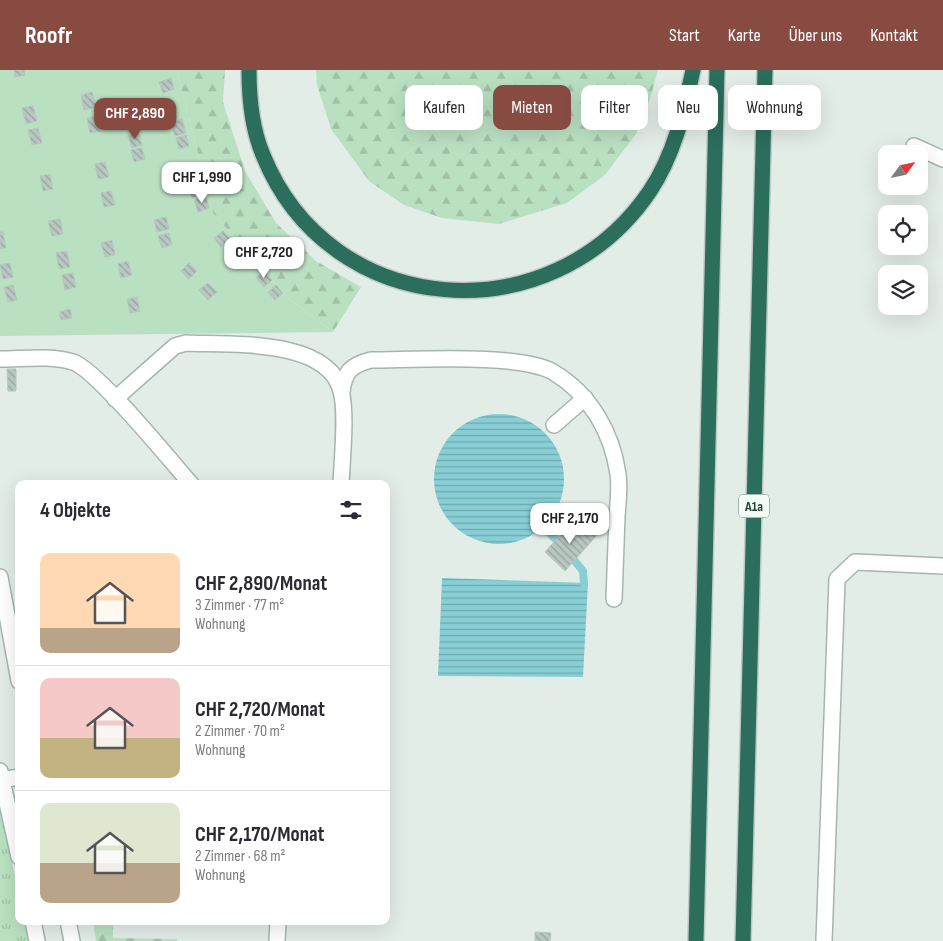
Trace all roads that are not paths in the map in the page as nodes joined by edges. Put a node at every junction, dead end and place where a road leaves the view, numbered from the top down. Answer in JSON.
{"nodes":[{"id":1,"x":249,"y":70,"type":"edge"},
{"id":2,"x":692,"y":70,"type":"edge"},
{"id":3,"x":717,"y":70,"type":"edge"},
{"id":4,"x":765,"y":70,"type":"edge"},
{"id":5,"x":928,"y":152,"type":"edge"},
{"id":6,"x":943,"y":159,"type":"edge"},
{"id":7,"x":0,"y":359,"type":"edge"},
{"id":8,"x":342,"y":392,"type":"junction"},
{"id":9,"x":585,"y":398,"type":"junction"},
{"id":10,"x":115,"y":399,"type":"junction"},
{"id":11,"x":554,"y":425,"type":"dead end"},
{"id":12,"x":187,"y":480,"type":"edge"},
{"id":13,"x":341,"y":480,"type":"edge"},
{"id":14,"x":943,"y":566,"type":"edge"},
{"id":15,"x":0,"y":577,"type":"edge"},
{"id":16,"x":614,"y":599,"type":"dead end"},
{"id":17,"x":15,"y":658,"type":"edge"},
{"id":18,"x":0,"y":777,"type":"edge"},
{"id":19,"x":15,"y":777,"type":"edge"},
{"id":20,"x":15,"y":840,"type":"edge"},
{"id":21,"x":34,"y":925,"type":"edge"},
{"id":22,"x":69,"y":925,"type":"edge"},
{"id":23,"x":278,"y":925,"type":"edge"},
{"id":24,"x":38,"y":941,"type":"edge"},
{"id":25,"x":72,"y":941,"type":"edge"},
{"id":26,"x":277,"y":941,"type":"edge"},
{"id":27,"x":696,"y":941,"type":"edge"},
{"id":28,"x":743,"y":941,"type":"edge"},
{"id":29,"x":824,"y":941,"type":"edge"}],
"edges":[{"from":1,"to":2,"type":"highway"},
{"from":3,"to":27,"type":"highway"},
{"from":4,"to":28,"type":"highway","number":"A1a"},
{"from":5,"to":6,"type":"street"},
{"from":7,"to":10,"type":"street"},
{"from":8,"to":9,"type":"street"},
{"from":8,"to":10,"type":"street"},
{"from":8,"to":13,"type":"street"},
{"from":9,"to":11,"type":"street"},
{"from":9,"to":16,"type":"street"},
{"from":10,"to":12,"type":"street"},
{"from":14,"to":29,"type":"street"},
{"from":15,"to":17,"type":"street"},
{"from":18,"to":19,"type":"street"},
{"from":18,"to":20,"type":"street"},
{"from":21,"to":24,"type":"street"},
{"from":22,"to":25,"type":"street"},
{"from":23,"to":26,"type":"street"}]}
